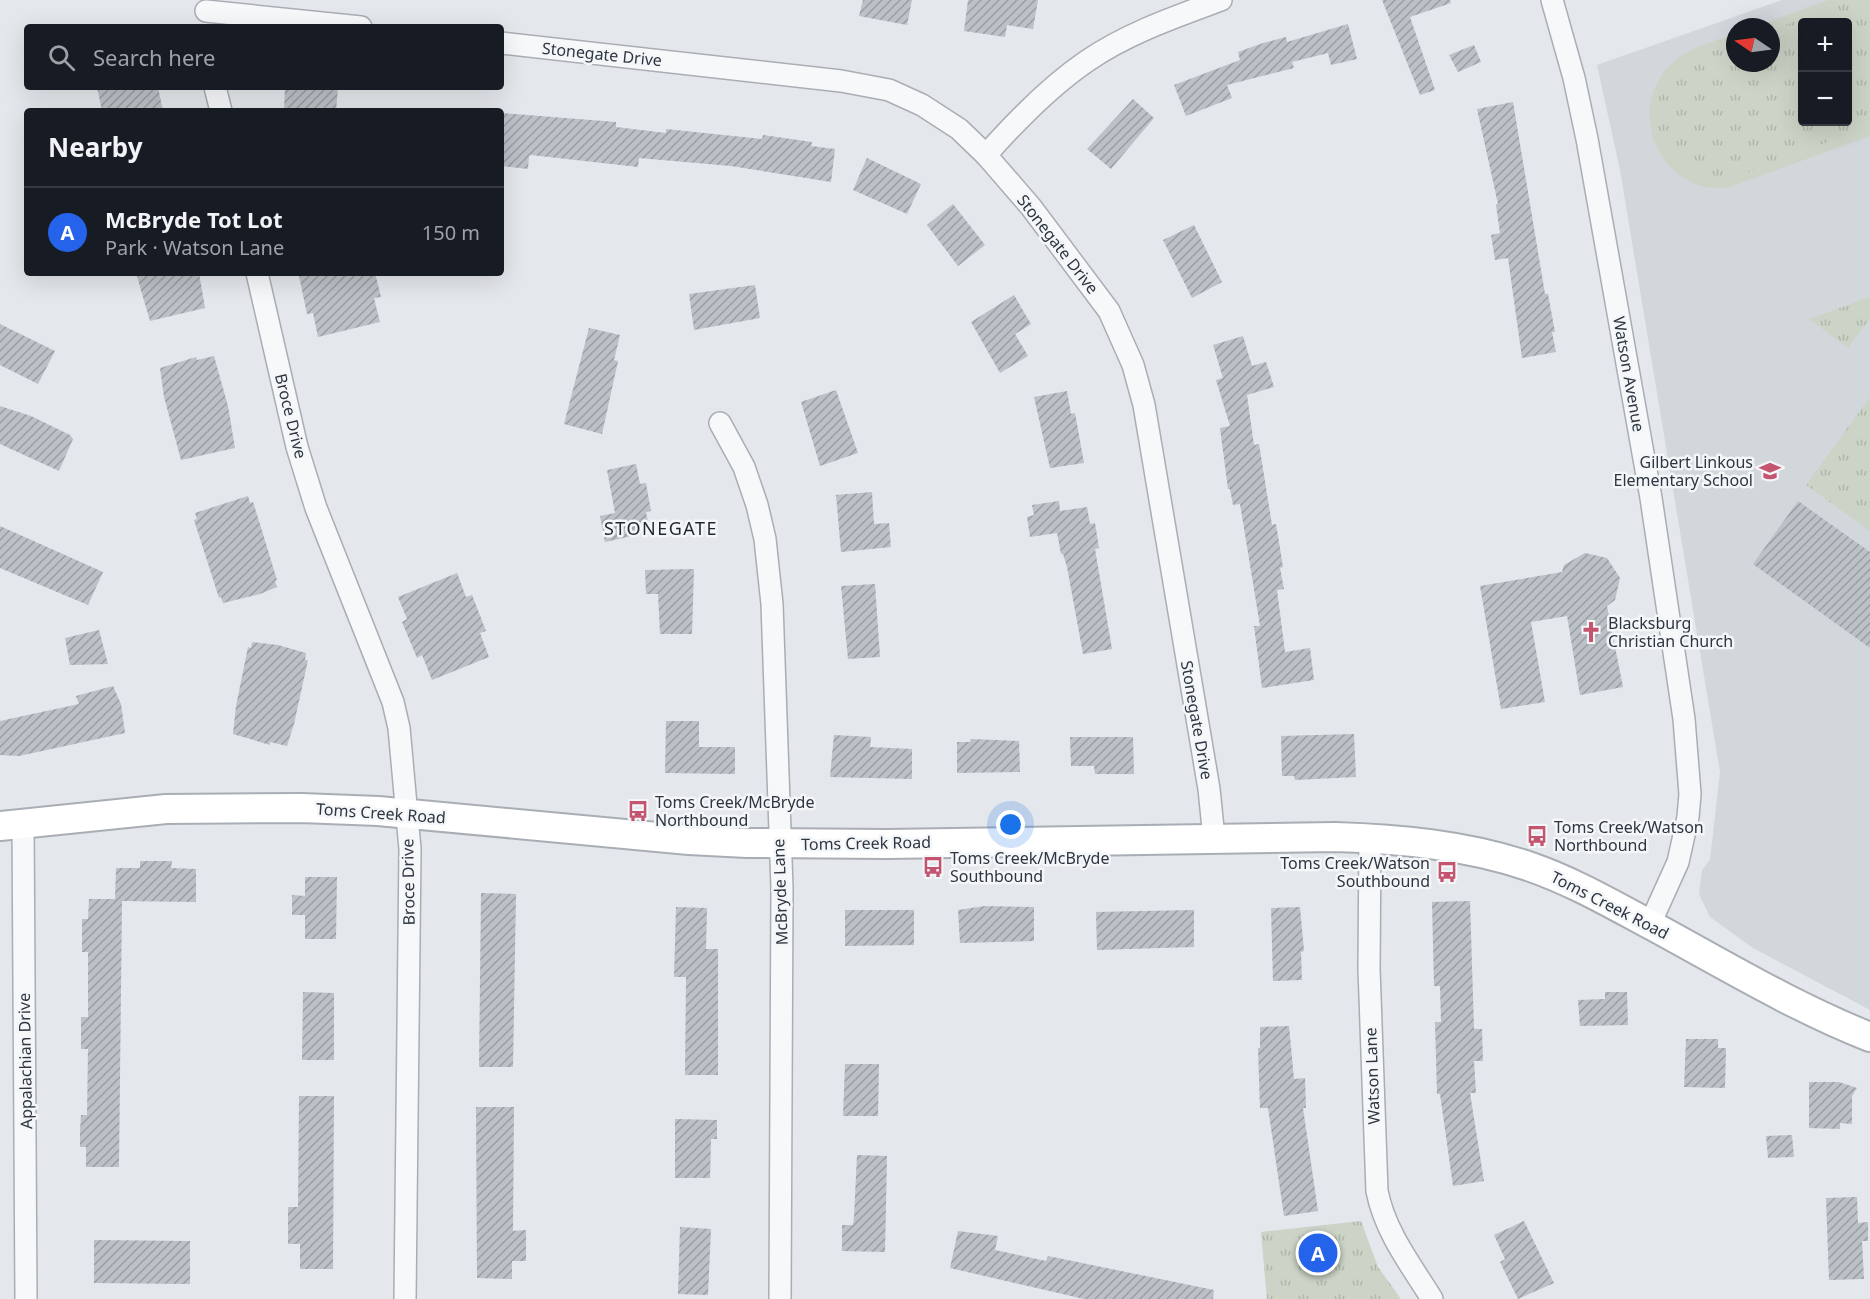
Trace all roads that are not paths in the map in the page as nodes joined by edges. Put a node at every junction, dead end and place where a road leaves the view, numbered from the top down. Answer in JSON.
{"nodes":[{"id":1,"x":1221,"y":0,"type":"edge"},
{"id":2,"x":1552,"y":0,"type":"edge"},
{"id":3,"x":206,"y":13,"type":"edge"},
{"id":4,"x":328,"y":24,"type":"edge"},
{"id":5,"x":504,"y":43,"type":"edge"},
{"id":6,"x":216,"y":90,"type":"edge"},
{"id":7,"x":220,"y":108,"type":"edge"},
{"id":8,"x":986,"y":155,"type":"junction"},
{"id":9,"x":258,"y":276,"type":"edge"},
{"id":10,"x":720,"y":423,"type":"dead end"},
{"id":11,"x":406,"y":814,"type":"junction"},
{"id":12,"x":11,"y":824,"type":"edge"},
{"id":13,"x":1214,"y":838,"type":"junction"},
{"id":14,"x":1370,"y":838,"type":"junction"},
{"id":15,"x":780,"y":844,"type":"junction"},
{"id":16,"x":1650,"y":924,"type":"junction"},
{"id":17,"x":1870,"y":1037,"type":"edge"},
{"id":18,"x":26,"y":1299,"type":"edge"},
{"id":19,"x":405,"y":1299,"type":"edge"},
{"id":20,"x":780,"y":1299,"type":"edge"},
{"id":21,"x":1432,"y":1299,"type":"edge"}],
"edges":[{"from":1,"to":8,"type":"street"},
{"from":2,"to":16,"type":"street","name":"Watson Avenue"},
{"from":3,"to":4,"type":"street"},
{"from":5,"to":8,"type":"street","name":"Stonegate Drive"},
{"from":6,"to":7,"type":"street"},
{"from":8,"to":13,"type":"street","name":"Stonegate Drive"},
{"from":9,"to":11,"type":"street","name":"Broce Drive"},
{"from":10,"to":15,"type":"street","name":"McBryde Lane"},
{"from":11,"to":12,"type":"main road","name":"Toms Creek Road"},
{"from":11,"to":15,"type":"main road","name":"Toms Creek Road"},
{"from":11,"to":19,"type":"street","name":"Broce Drive"},
{"from":12,"to":18,"type":"street","name":"Appalachian Drive"},
{"from":13,"to":14,"type":"main road","name":"Toms Creek Road"},
{"from":13,"to":15,"type":"main road","name":"Toms Creek Road"},
{"from":14,"to":16,"type":"main road","name":"Toms Creek Road"},
{"from":14,"to":21,"type":"street","name":"Watson Lane"},
{"from":15,"to":20,"type":"street","name":"McBryde Lane"},
{"from":16,"to":17,"type":"main road","name":"Toms Creek Road"}]}
